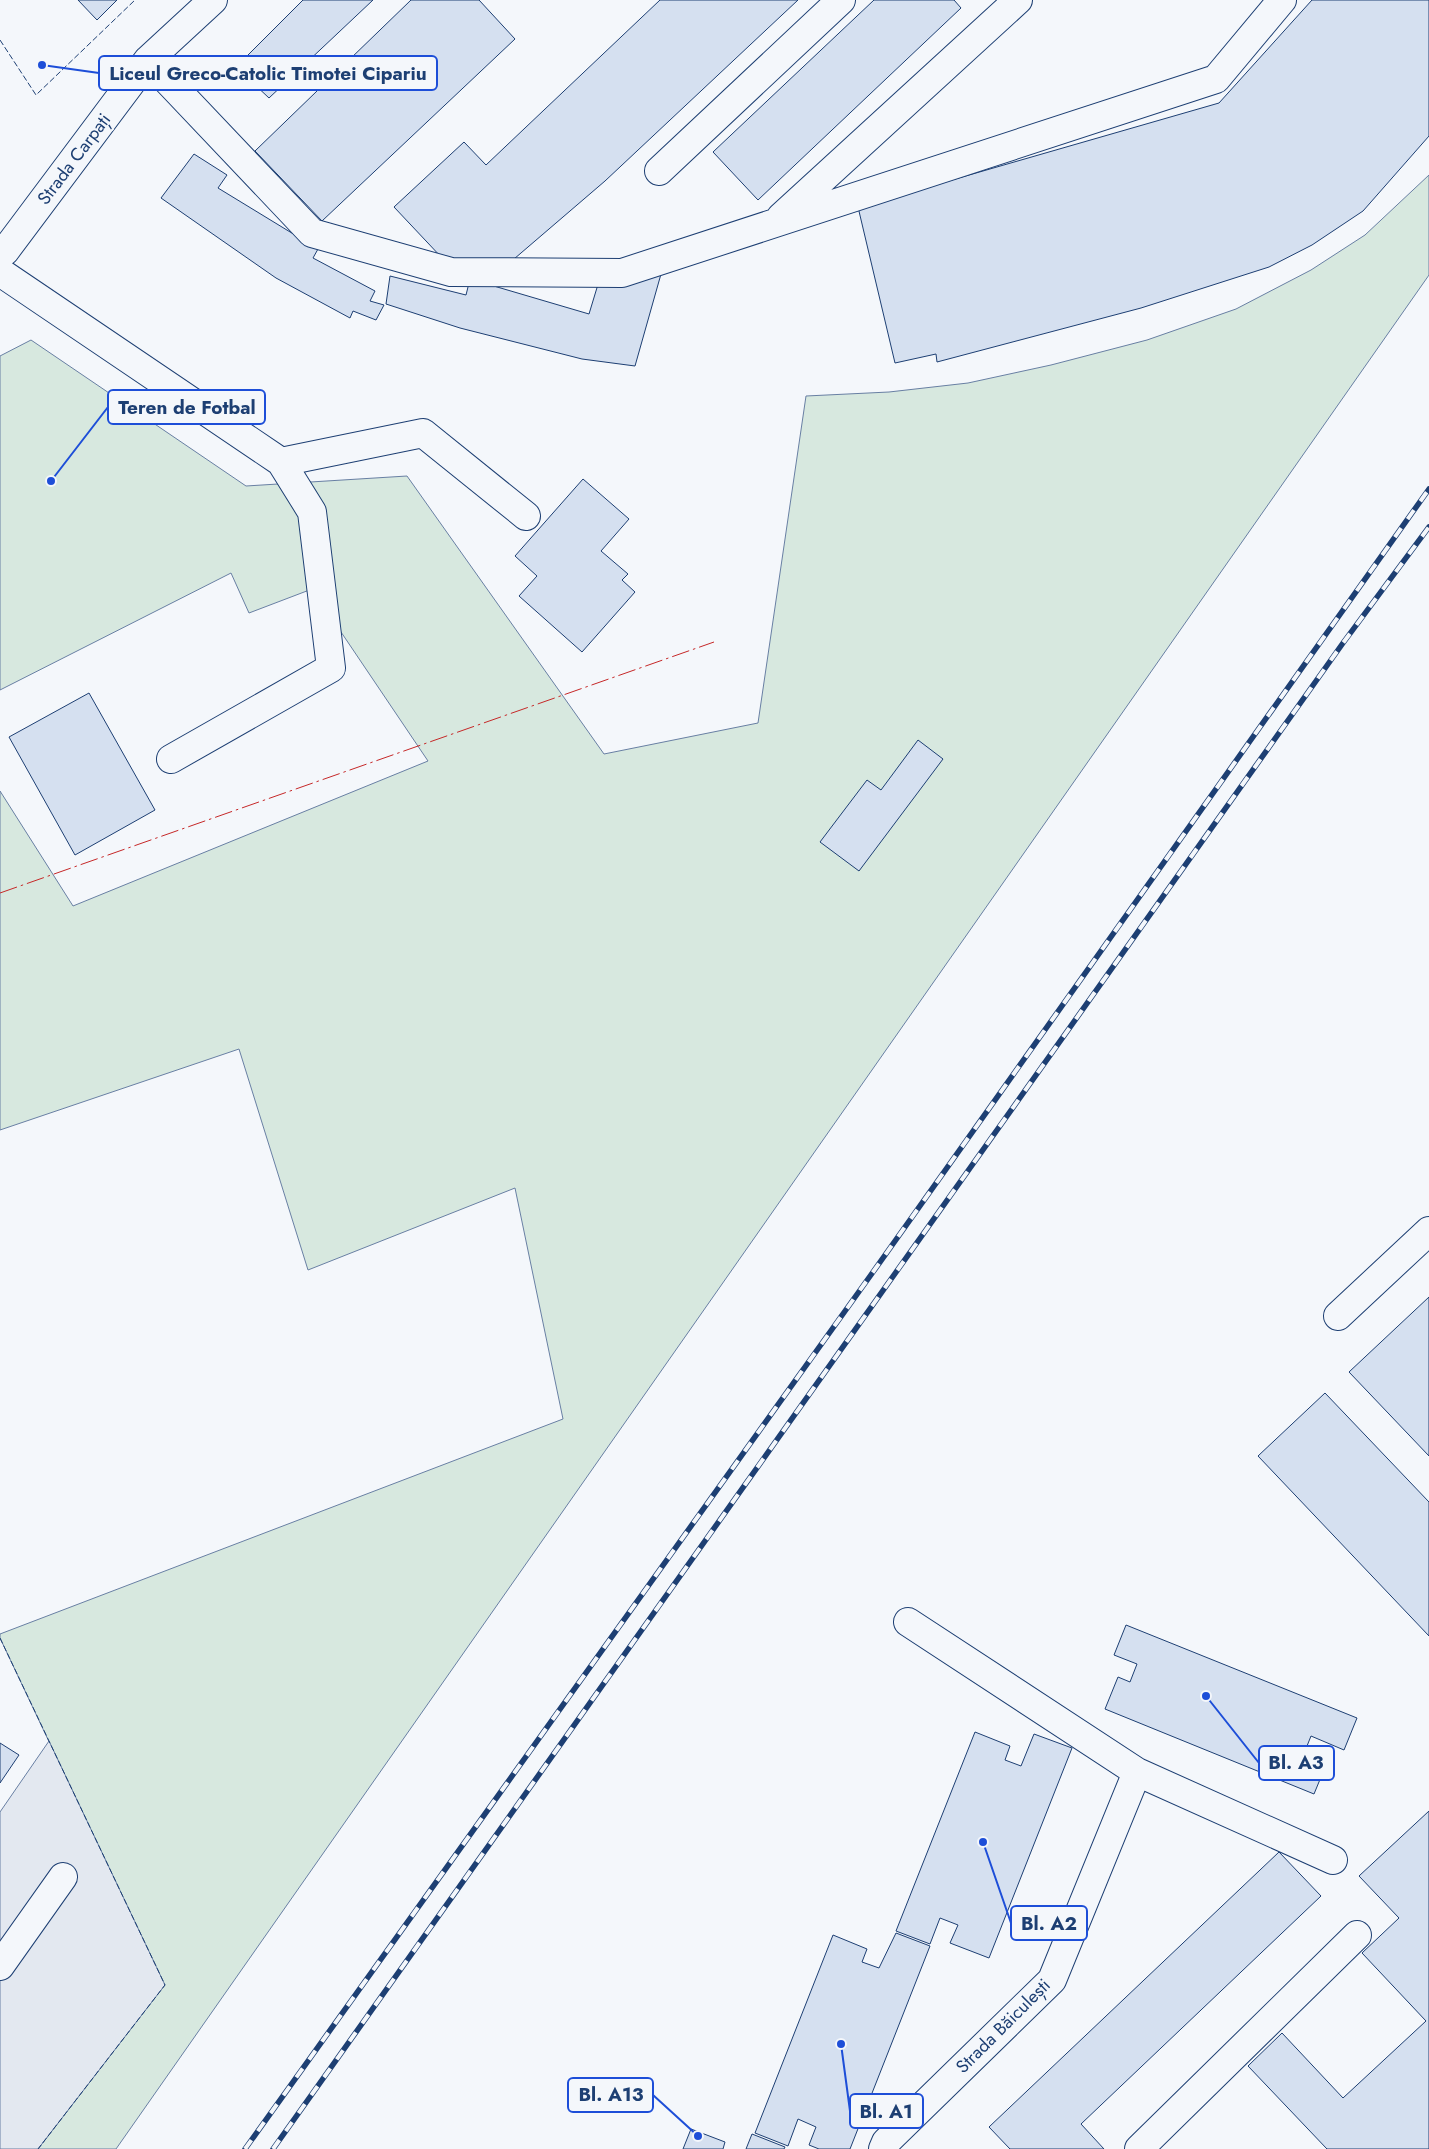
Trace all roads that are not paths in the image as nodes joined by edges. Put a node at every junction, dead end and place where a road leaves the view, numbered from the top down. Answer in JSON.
{"nodes":[{"id":1,"x":213,"y":0,"type":"edge"},
{"id":2,"x":841,"y":0,"type":"edge"},
{"id":3,"x":1282,"y":0,"type":"edge"},
{"id":4,"x":1012,"y":2,"type":"edge"},
{"id":5,"x":148,"y":60,"type":"junction"},
{"id":6,"x":659,"y":171,"type":"dead end"},
{"id":7,"x":775,"y":223,"type":"junction"},
{"id":8,"x":0,"y":255,"type":"edge"},
{"id":9,"x":0,"y":272,"type":"edge"},
{"id":10,"x":281,"y":462,"type":"junction"},
{"id":11,"x":526,"y":516,"type":"dead end"},
{"id":12,"x":171,"y":759,"type":"dead end"},
{"id":13,"x":1429,"y":1231,"type":"edge"},
{"id":14,"x":1338,"y":1316,"type":"dead end"},
{"id":15,"x":908,"y":1622,"type":"dead end"},
{"id":16,"x":1137,"y":1772,"type":"junction"},
{"id":17,"x":1333,"y":1860,"type":"dead end"},
{"id":18,"x":62,"y":1877,"type":"dead end"},
{"id":19,"x":1356,"y":1935,"type":"dead end"},
{"id":20,"x":0,"y":1966,"type":"edge"},
{"id":21,"x":883,"y":2149,"type":"edge"},
{"id":22,"x":1139,"y":2149,"type":"edge"}],
"edges":[{"from":1,"to":5,"type":"street","name":"Strada Carpați"},
{"from":2,"to":6,"type":"street"},
{"from":3,"to":7,"type":"street"},
{"from":4,"to":7,"type":"street"},
{"from":5,"to":7,"type":"street"},
{"from":5,"to":8,"type":"street","name":"Strada Carpați"},
{"from":9,"to":10,"type":"street"},
{"from":10,"to":11,"type":"street"},
{"from":10,"to":12,"type":"street"},
{"from":13,"to":14,"type":"street"},
{"from":15,"to":16,"type":"street"},
{"from":16,"to":17,"type":"street"},
{"from":16,"to":21,"type":"street","name":"Strada Băiculești"},
{"from":18,"to":20,"type":"street"},
{"from":19,"to":22,"type":"street"}]}
